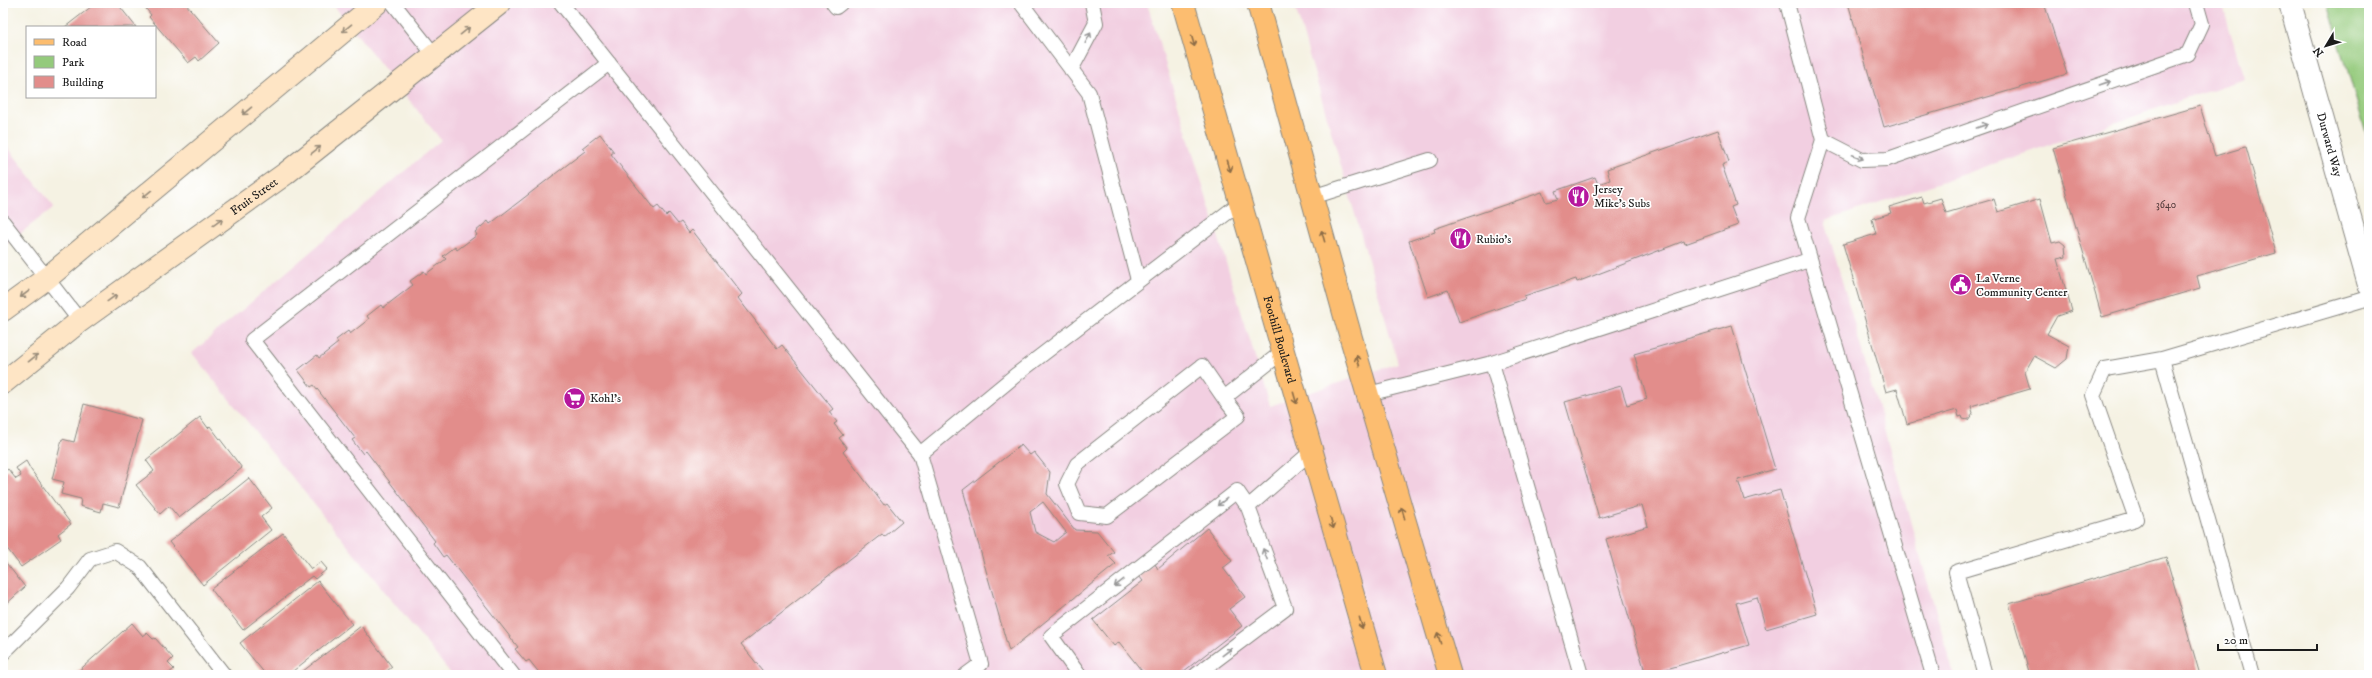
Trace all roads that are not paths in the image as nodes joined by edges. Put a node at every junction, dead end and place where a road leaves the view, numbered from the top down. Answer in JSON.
{"nodes":[{"id":1,"x":377,"y":3,"type":"edge"},
{"id":2,"x":393,"y":3,"type":"edge"},
{"id":3,"x":500,"y":3,"type":"edge"},
{"id":4,"x":561,"y":3,"type":"edge"},
{"id":5,"x":833,"y":3,"type":"edge"},
{"id":6,"x":841,"y":3,"type":"edge"},
{"id":7,"x":1021,"y":3,"type":"edge"},
{"id":8,"x":1092,"y":3,"type":"edge"},
{"id":9,"x":1183,"y":3,"type":"edge"},
{"id":10,"x":1258,"y":3,"type":"edge"},
{"id":11,"x":1787,"y":3,"type":"edge"},
{"id":12,"x":2196,"y":3,"type":"edge"},
{"id":13,"x":2290,"y":3,"type":"edge"},
{"id":14,"x":435,"y":56,"type":"junction"},
{"id":15,"x":609,"y":63,"type":"junction"},
{"id":16,"x":1071,"y":70,"type":"junction"},
{"id":17,"x":1824,"y":140,"type":"junction"},
{"id":18,"x":1430,"y":160,"type":"dead end"},
{"id":19,"x":1312,"y":197,"type":"junction"},
{"id":20,"x":1240,"y":202,"type":"junction"},
{"id":21,"x":3,"y":222,"type":"edge"},
{"id":22,"x":1809,"y":260,"type":"junction"},
{"id":23,"x":47,"y":278,"type":"junction"},
{"id":24,"x":1138,"y":280,"type":"junction"},
{"id":25,"x":2369,"y":285,"type":"edge"},
{"id":26,"x":2369,"y":298,"type":"edge"},
{"id":27,"x":3,"y":310,"type":"edge"},
{"id":28,"x":80,"y":321,"type":"junction"},
{"id":29,"x":1282,"y":352,"type":"junction"},
{"id":30,"x":2162,"y":359,"type":"junction"},
{"id":31,"x":1492,"y":364,"type":"junction"},
{"id":32,"x":3,"y":383,"type":"edge"},
{"id":33,"x":1368,"y":394,"type":"junction"},
{"id":34,"x":1224,"y":398,"type":"junction"},
{"id":35,"x":1311,"y":452,"type":"junction"},
{"id":36,"x":920,"y":454,"type":"junction"},
{"id":37,"x":1248,"y":507,"type":"junction"},
{"id":38,"x":3,"y":653,"type":"edge"},
{"id":39,"x":1930,"y":674,"type":"edge"},
{"id":40,"x":224,"y":675,"type":"edge"},
{"id":41,"x":513,"y":675,"type":"edge"},
{"id":42,"x":966,"y":675,"type":"edge"},
{"id":43,"x":1079,"y":675,"type":"edge"},
{"id":44,"x":1196,"y":675,"type":"edge"},
{"id":45,"x":1376,"y":675,"type":"edge"},
{"id":46,"x":1450,"y":675,"type":"edge"},
{"id":47,"x":1581,"y":675,"type":"edge"},
{"id":48,"x":1985,"y":675,"type":"edge"},
{"id":49,"x":2252,"y":675,"type":"edge"}],
"edges":[{"from":1,"to":23,"type":"main road","one_way":true},
{"from":2,"to":14,"type":"lane"},
{"from":14,"to":3,"type":"main road","name":"Fruit Street","one_way":true},
{"from":4,"to":15,"type":"lane"},
{"from":5,"to":6,"type":"lane"},
{"from":7,"to":16,"type":"lane"},
{"from":16,"to":8,"type":"lane","one_way":true},
{"from":9,"to":20,"type":"main road","name":"Foothill Boulevard","one_way":true},
{"from":10,"to":19,"type":"main road"},
{"from":11,"to":17,"type":"lane"},
{"from":17,"to":12,"type":"lane","one_way":true},
{"from":13,"to":25,"type":"street","name":"Durward Way"},
{"from":28,"to":14,"type":"main road","name":"Fruit Street","one_way":true},
{"from":15,"to":36,"type":"lane"},
{"from":15,"to":41,"type":"lane"},
{"from":16,"to":24,"type":"lane"},
{"from":17,"to":22,"type":"lane"},
{"from":18,"to":19,"type":"lane"},
{"from":33,"to":19,"type":"main road","one_way":true},
{"from":20,"to":24,"type":"lane"},
{"from":20,"to":29,"type":"main road","name":"Foothill Boulevard"},
{"from":21,"to":23,"type":"lane"},
{"from":22,"to":31,"type":"lane"},
{"from":22,"to":39,"type":"lane"},
{"from":23,"to":27,"type":"main road","one_way":true},
{"from":23,"to":28,"type":"lane"},
{"from":24,"to":36,"type":"lane"},
{"from":26,"to":30,"type":"lane"},
{"from":32,"to":28,"type":"main road","name":"Fruit Street","one_way":true},
{"from":29,"to":34,"type":"lane"},
{"from":29,"to":35,"type":"main road","name":"Foothill Boulevard","one_way":true},
{"from":30,"to":48,"type":"lane"},
{"from":30,"to":49,"type":"lane"},
{"from":31,"to":33,"type":"lane"},
{"from":31,"to":47,"type":"lane"},
{"from":46,"to":33,"type":"main road","one_way":true},
{"from":34,"to":34,"type":"lane"},
{"from":35,"to":37,"type":"lane"},
{"from":35,"to":45,"type":"main road","name":"Foothill Boulevard","one_way":true},
{"from":36,"to":42,"type":"lane"},
{"from":37,"to":43,"type":"lane","one_way":true},
{"from":44,"to":37,"type":"lane","one_way":true},
{"from":38,"to":40,"type":"lane"}]}
